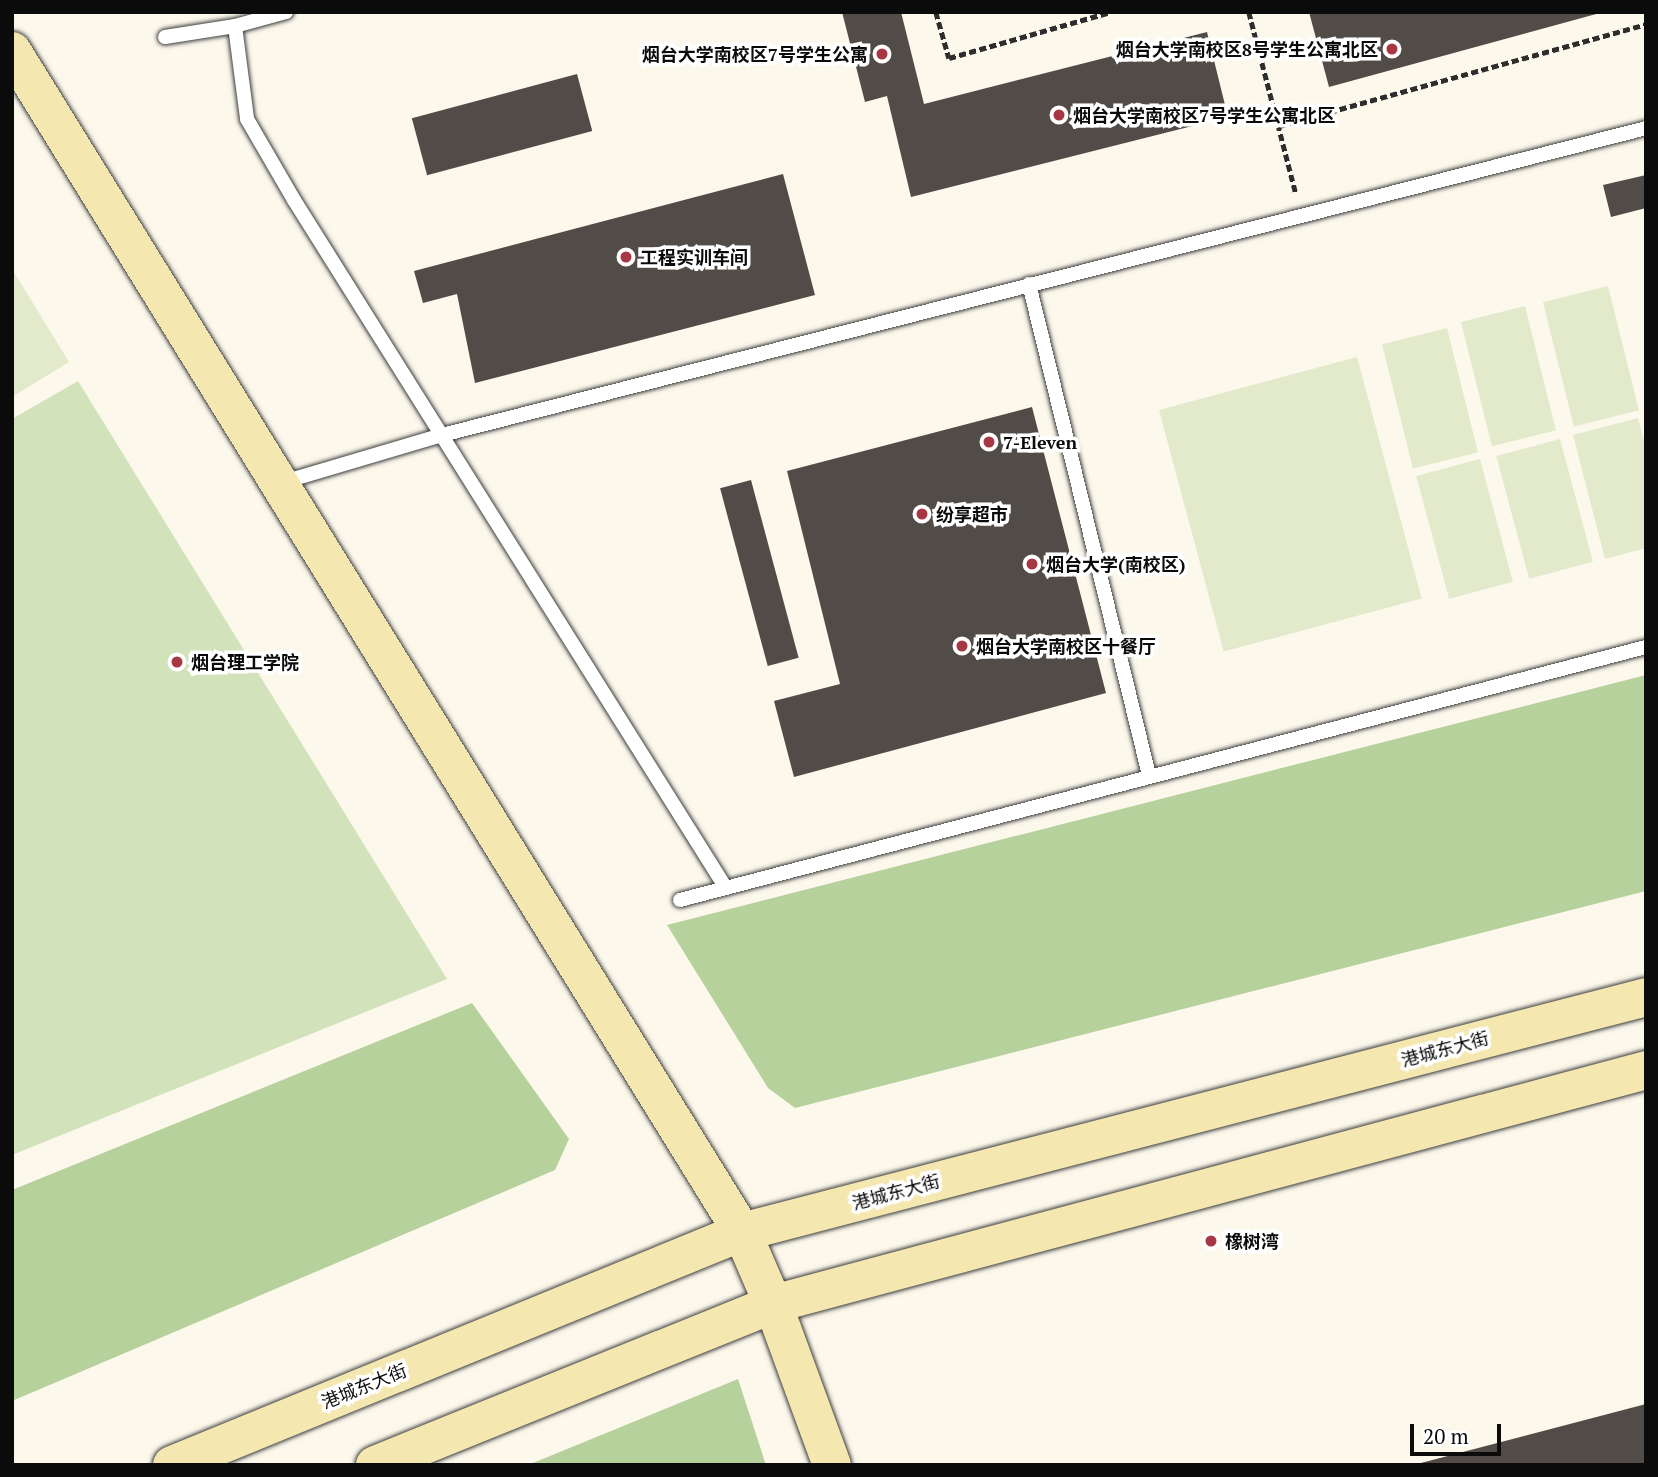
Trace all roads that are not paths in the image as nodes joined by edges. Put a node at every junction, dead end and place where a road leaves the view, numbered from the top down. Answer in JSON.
{"nodes":[{"id":1,"x":286,"y":12,"type":"edge"},
{"id":2,"x":235,"y":26,"type":"junction"},
{"id":3,"x":165,"y":37,"type":"dead end"},
{"id":4,"x":12,"y":51,"type":"edge"},
{"id":5,"x":1646,"y":128,"type":"edge"},
{"id":6,"x":1030,"y":284,"type":"junction"},
{"id":7,"x":442,"y":435,"type":"junction"},
{"id":8,"x":279,"y":483,"type":"junction"},
{"id":9,"x":1646,"y":647,"type":"edge"},
{"id":10,"x":1149,"y":775,"type":"junction"},
{"id":11,"x":726,"y":887,"type":"junction"},
{"id":12,"x":680,"y":900,"type":"dead end"},
{"id":13,"x":1646,"y":997,"type":"edge"},
{"id":14,"x":1646,"y":1070,"type":"edge"},
{"id":15,"x":742,"y":1232,"type":"junction"},
{"id":16,"x":772,"y":1304,"type":"junction"},
{"id":17,"x":172,"y":1465,"type":"edge"},
{"id":18,"x":375,"y":1465,"type":"edge"},
{"id":19,"x":832,"y":1465,"type":"edge"}],
"edges":[{"from":1,"to":2,"type":"lane"},
{"from":2,"to":3,"type":"lane"},
{"from":2,"to":7,"type":"lane"},
{"from":4,"to":8,"type":"main road"},
{"from":5,"to":6,"type":"lane"},
{"from":6,"to":7,"type":"lane"},
{"from":6,"to":10,"type":"lane"},
{"from":7,"to":8,"type":"lane"},
{"from":7,"to":11,"type":"lane"},
{"from":8,"to":15,"type":"main road"},
{"from":9,"to":10,"type":"lane"},
{"from":10,"to":11,"type":"lane"},
{"from":11,"to":12,"type":"lane"},
{"from":13,"to":15,"type":"main road","name":"港城东大街"},
{"from":14,"to":16,"type":"main road"},
{"from":15,"to":16,"type":"main road"},
{"from":15,"to":17,"type":"main road","name":"港城东大街"},
{"from":16,"to":18,"type":"main road"},
{"from":16,"to":19,"type":"main road"}]}
